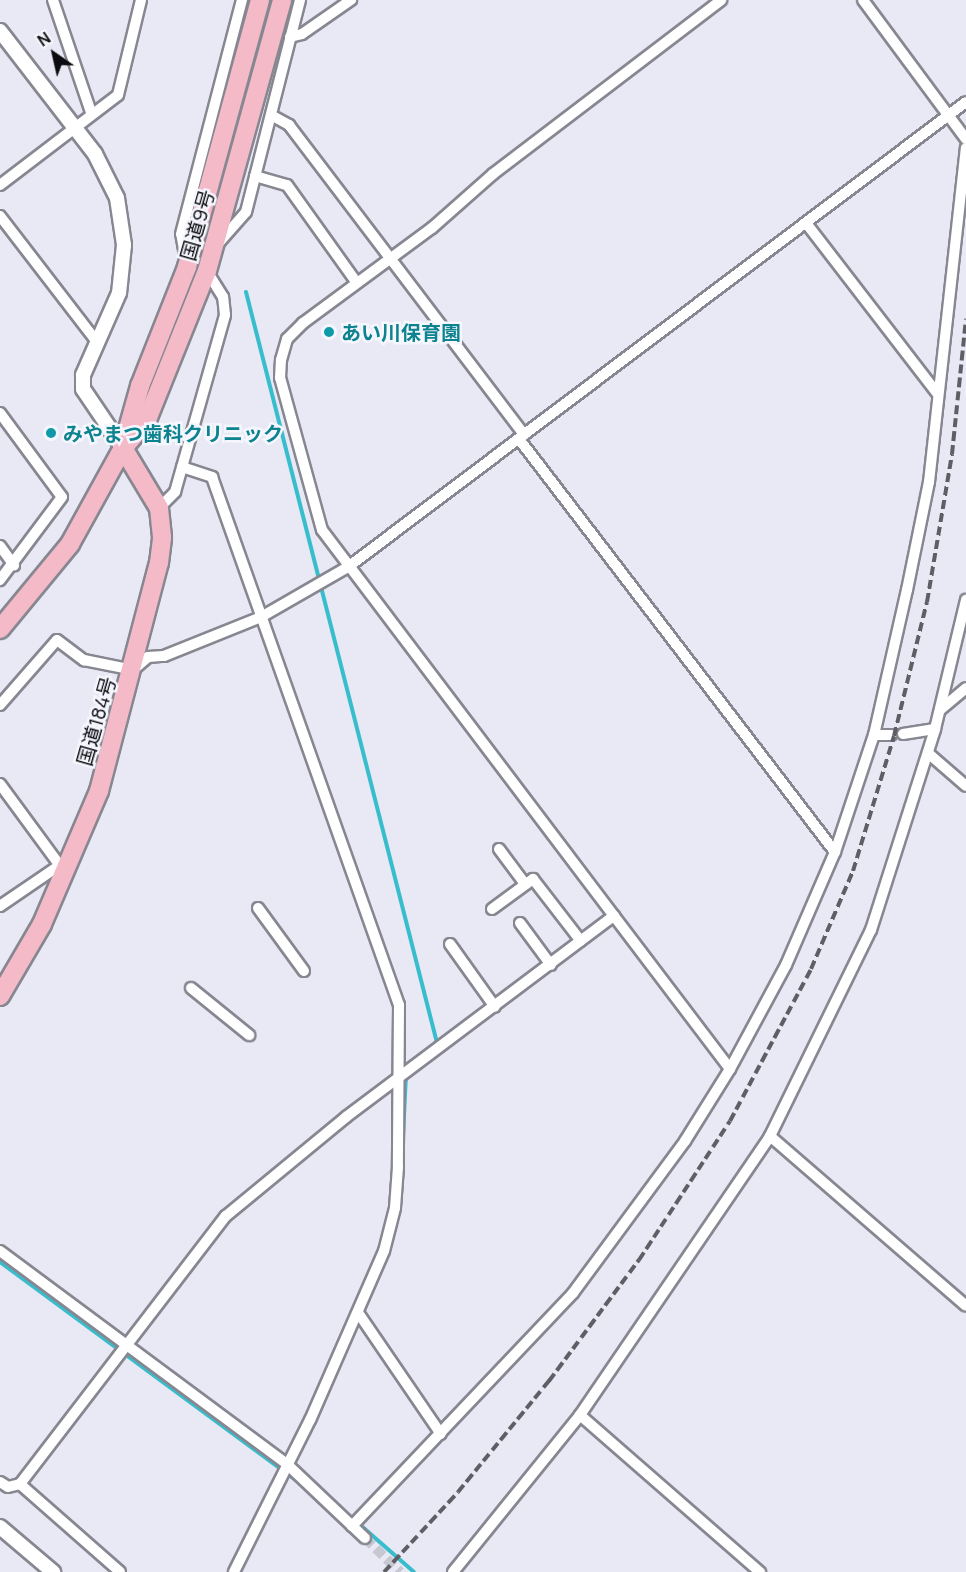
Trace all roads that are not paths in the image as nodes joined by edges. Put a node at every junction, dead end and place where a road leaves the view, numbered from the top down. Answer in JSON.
{"nodes":[{"id":1,"x":53,"y":0,"type":"edge"},
{"id":2,"x":141,"y":0,"type":"edge"},
{"id":3,"x":242,"y":0,"type":"edge"},
{"id":4,"x":260,"y":0,"type":"edge"},
{"id":5,"x":282,"y":0,"type":"edge"},
{"id":6,"x":300,"y":0,"type":"edge"},
{"id":7,"x":351,"y":0,"type":"edge"},
{"id":8,"x":721,"y":0,"type":"edge"},
{"id":9,"x":863,"y":0,"type":"edge"},
{"id":10,"x":275,"y":27,"type":"junction"},
{"id":11,"x":0,"y":31,"type":"edge"},
{"id":12,"x":290,"y":37,"type":"junction"},
{"id":13,"x":224,"y":69,"type":"junction"},
{"id":14,"x":282,"y":72,"type":"junction"},
{"id":15,"x":966,"y":102,"type":"edge"},
{"id":16,"x":231,"y":105,"type":"junction"},
{"id":17,"x":950,"y":113,"type":"junction"},
{"id":18,"x":92,"y":115,"type":"junction"},
{"id":19,"x":271,"y":115,"type":"junction"},
{"id":20,"x":75,"y":129,"type":"junction"},
{"id":21,"x":966,"y":139,"type":"edge"},
{"id":22,"x":966,"y":148,"type":"edge"},
{"id":23,"x":255,"y":176,"type":"junction"},
{"id":24,"x":0,"y":185,"type":"edge"},
{"id":25,"x":0,"y":216,"type":"edge"},
{"id":26,"x":806,"y":223,"type":"junction"},
{"id":27,"x":214,"y":248,"type":"junction"},
{"id":28,"x":390,"y":258,"type":"junction"},
{"id":29,"x":187,"y":267,"type":"junction"},
{"id":30,"x":207,"y":271,"type":"junction"},
{"id":31,"x":357,"y":283,"type":"junction"},
{"id":32,"x":97,"y":342,"type":"junction"},
{"id":33,"x":937,"y":393,"type":"junction"},
{"id":34,"x":0,"y":413,"type":"edge"},
{"id":35,"x":522,"y":437,"type":"junction"},
{"id":36,"x":123,"y":448,"type":"junction"},
{"id":37,"x":182,"y":466,"type":"junction"},
{"id":38,"x":159,"y":508,"type":"junction"},
{"id":39,"x":0,"y":546,"type":"edge"},
{"id":40,"x":14,"y":565,"type":"junction"},
{"id":41,"x":348,"y":567,"type":"junction"},
{"id":42,"x":0,"y":580,"type":"edge"},
{"id":43,"x":966,"y":600,"type":"edge"},
{"id":44,"x":261,"y":617,"type":"junction"},
{"id":45,"x":0,"y":629,"type":"edge"},
{"id":46,"x":133,"y":670,"type":"junction"},
{"id":47,"x":966,"y":688,"type":"edge"},
{"id":48,"x":0,"y":705,"type":"edge"},
{"id":49,"x":940,"y":710,"type":"junction"},
{"id":50,"x":935,"y":729,"type":"junction"},
{"id":51,"x":903,"y":734,"type":"dead end"},
{"id":52,"x":874,"y":735,"type":"junction"},
{"id":53,"x":891,"y":735,"type":"dead end"},
{"id":54,"x":928,"y":753,"type":"junction"},
{"id":55,"x":0,"y":784,"type":"edge"},
{"id":56,"x":966,"y":786,"type":"edge"},
{"id":57,"x":10,"y":797,"type":"junction"},
{"id":58,"x":0,"y":803,"type":"edge"},
{"id":59,"x":499,"y":849,"type":"dead end"},
{"id":60,"x":835,"y":852,"type":"junction"},
{"id":61,"x":63,"y":869,"type":"junction"},
{"id":62,"x":525,"y":884,"type":"junction"},
{"id":63,"x":0,"y":906,"type":"edge"},
{"id":64,"x":258,"y":908,"type":"dead end"},
{"id":65,"x":492,"y":909,"type":"dead end"},
{"id":66,"x":614,"y":916,"type":"junction"},
{"id":67,"x":520,"y":923,"type":"dead end"},
{"id":68,"x":581,"y":941,"type":"junction"},
{"id":69,"x":450,"y":944,"type":"dead end"},
{"id":70,"x":551,"y":965,"type":"junction"},
{"id":71,"x":304,"y":971,"type":"dead end"},
{"id":72,"x":191,"y":988,"type":"dead end"},
{"id":73,"x":0,"y":996,"type":"edge"},
{"id":74,"x":495,"y":1006,"type":"junction"},
{"id":75,"x":249,"y":1035,"type":"dead end"},
{"id":76,"x":730,"y":1069,"type":"junction"},
{"id":77,"x":402,"y":1076,"type":"junction"},
{"id":78,"x":770,"y":1136,"type":"junction"},
{"id":79,"x":0,"y":1251,"type":"edge"},
{"id":80,"x":966,"y":1306,"type":"edge"},
{"id":81,"x":359,"y":1314,"type":"junction"},
{"id":82,"x":124,"y":1344,"type":"junction"},
{"id":83,"x":580,"y":1415,"type":"junction"},
{"id":84,"x":441,"y":1434,"type":"junction"},
{"id":85,"x":288,"y":1465,"type":"junction"},
{"id":86,"x":0,"y":1482,"type":"edge"},
{"id":87,"x":20,"y":1484,"type":"junction"},
{"id":88,"x":352,"y":1526,"type":"junction"},
{"id":89,"x":0,"y":1527,"type":"edge"},
{"id":90,"x":365,"y":1538,"type":"tunnel mouth"},
{"id":91,"x":53,"y":1572,"type":"edge"},
{"id":92,"x":120,"y":1572,"type":"edge"},
{"id":93,"x":234,"y":1572,"type":"edge"},
{"id":94,"x":453,"y":1572,"type":"edge"},
{"id":95,"x":760,"y":1572,"type":"edge"}],
"edges":[{"from":1,"to":18,"type":"street"},
{"from":2,"to":18,"type":"street"},
{"from":3,"to":13,"type":"street"},
{"from":4,"to":16,"type":"highway","name":"国道9号"},
{"from":5,"to":10,"type":"highway","name":"国道9号"},
{"from":6,"to":12,"type":"street"},
{"from":7,"to":12,"type":"street"},
{"from":8,"to":28,"type":"street"},
{"from":9,"to":17,"type":"street"},
{"from":10,"to":14,"type":"street"},
{"from":10,"to":27,"type":"highway","name":"国道9号"},
{"from":11,"to":20,"type":"street"},
{"from":12,"to":14,"type":"street"},
{"from":13,"to":16,"type":"street"},
{"from":13,"to":29,"type":"street"},
{"from":14,"to":19,"type":"street"},
{"from":15,"to":17,"type":"street"},
{"from":16,"to":29,"type":"highway","name":"国道9号"},
{"from":17,"to":21,"type":"street"},
{"from":17,"to":26,"type":"street"},
{"from":18,"to":20,"type":"street"},
{"from":19,"to":23,"type":"street"},
{"from":19,"to":28,"type":"street"},
{"from":20,"to":24,"type":"street"},
{"from":20,"to":32,"type":"street"},
{"from":22,"to":33,"type":"street"},
{"from":23,"to":27,"type":"street"},
{"from":23,"to":31,"type":"street"},
{"from":25,"to":32,"type":"street"},
{"from":26,"to":33,"type":"street"},
{"from":26,"to":35,"type":"street"},
{"from":27,"to":30,"type":"highway","name":"国道9号"},
{"from":28,"to":31,"type":"street"},
{"from":28,"to":35,"type":"street"},
{"from":29,"to":36,"type":"highway","name":"国道9号"},
{"from":30,"to":36,"type":"highway","name":"国道9号"},
{"from":30,"to":37,"type":"street"},
{"from":31,"to":41,"type":"street"},
{"from":32,"to":36,"type":"street"},
{"from":33,"to":52,"type":"street"},
{"from":34,"to":40,"type":"street"},
{"from":35,"to":41,"type":"street"},
{"from":35,"to":60,"type":"street"},
{"from":36,"to":38,"type":"highway","name":"国道184号"},
{"from":36,"to":45,"type":"highway","name":"国道9号"},
{"from":37,"to":38,"type":"street"},
{"from":37,"to":44,"type":"street"},
{"from":38,"to":46,"type":"highway","name":"国道184号"},
{"from":39,"to":40,"type":"street"},
{"from":40,"to":42,"type":"street"},
{"from":41,"to":44,"type":"street"},
{"from":41,"to":66,"type":"street"},
{"from":43,"to":49,"type":"street"},
{"from":44,"to":46,"type":"street"},
{"from":44,"to":77,"type":"street"},
{"from":46,"to":48,"type":"street"},
{"from":46,"to":61,"type":"highway","name":"国道184号"},
{"from":47,"to":49,"type":"street"},
{"from":49,"to":50,"type":"street"},
{"from":50,"to":51,"type":"street"},
{"from":50,"to":54,"type":"street"},
{"from":52,"to":53,"type":"street"},
{"from":52,"to":60,"type":"street"},
{"from":54,"to":56,"type":"street"},
{"from":54,"to":78,"type":"street"},
{"from":55,"to":57,"type":"street"},
{"from":57,"to":58,"type":"street"},
{"from":57,"to":61,"type":"street"},
{"from":59,"to":62,"type":"street"},
{"from":60,"to":76,"type":"street"},
{"from":61,"to":63,"type":"street"},
{"from":61,"to":73,"type":"highway","name":"国道184号"},
{"from":62,"to":65,"type":"street"},
{"from":62,"to":68,"type":"street"},
{"from":64,"to":71,"type":"street"},
{"from":66,"to":68,"type":"street"},
{"from":66,"to":76,"type":"street"},
{"from":67,"to":70,"type":"street"},
{"from":68,"to":70,"type":"street"},
{"from":69,"to":74,"type":"street"},
{"from":70,"to":74,"type":"street"},
{"from":72,"to":75,"type":"street"},
{"from":74,"to":77,"type":"street"},
{"from":76,"to":84,"type":"street"},
{"from":77,"to":81,"type":"street"},
{"from":77,"to":82,"type":"street"},
{"from":78,"to":80,"type":"street"},
{"from":78,"to":83,"type":"street"},
{"from":79,"to":82,"type":"street"},
{"from":81,"to":84,"type":"street"},
{"from":81,"to":85,"type":"street"},
{"from":82,"to":85,"type":"street"},
{"from":82,"to":87,"type":"street"},
{"from":83,"to":94,"type":"street"},
{"from":83,"to":95,"type":"street"},
{"from":84,"to":88,"type":"street"},
{"from":85,"to":88,"type":"street"},
{"from":85,"to":93,"type":"street"},
{"from":86,"to":87,"type":"street"},
{"from":87,"to":92,"type":"street"},
{"from":88,"to":90,"type":"street"},
{"from":89,"to":91,"type":"street"}]}
